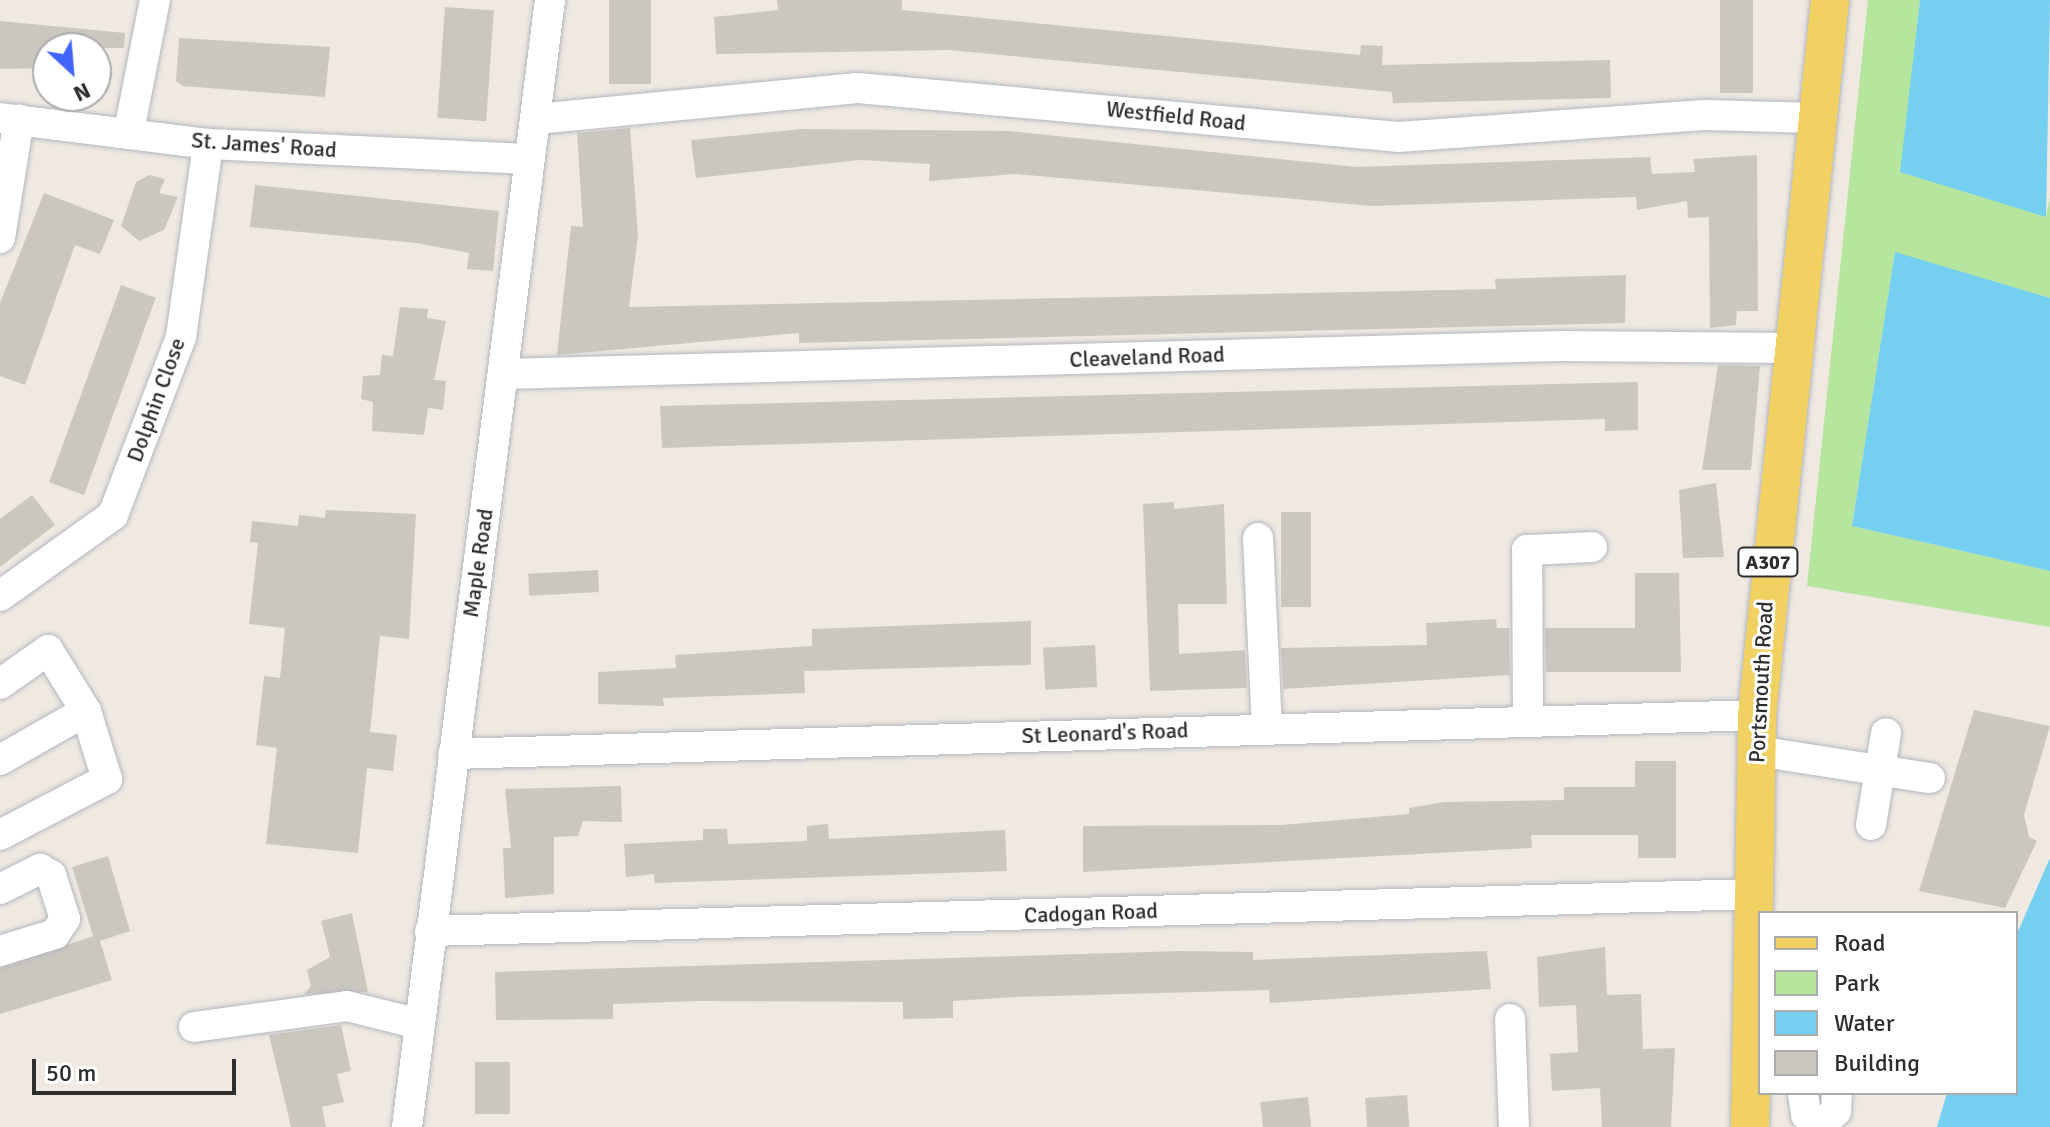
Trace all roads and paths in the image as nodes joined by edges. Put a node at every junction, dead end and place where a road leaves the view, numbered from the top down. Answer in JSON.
{"nodes":[{"id":1,"x":155,"y":0,"type":"edge"},
{"id":2,"x":550,"y":0,"type":"edge"},
{"id":3,"x":1830,"y":0,"type":"edge"},
{"id":4,"x":1816,"y":118,"type":"junction"},
{"id":5,"x":9,"y":119,"type":"edge"},
{"id":6,"x":536,"y":119,"type":"junction"},
{"id":7,"x":129,"y":131,"type":"junction"},
{"id":8,"x":208,"y":144,"type":"junction"},
{"id":9,"x":529,"y":159,"type":"junction"},
{"id":10,"x":0,"y":238,"type":"edge"},
{"id":11,"x":1791,"y":348,"type":"junction"},
{"id":12,"x":504,"y":374,"type":"junction"},
{"id":13,"x":1258,"y":538,"type":"dead end"},
{"id":14,"x":1592,"y":547,"type":"dead end"},
{"id":15,"x":0,"y":596,"type":"edge"},
{"id":16,"x":0,"y":684,"type":"edge"},
{"id":17,"x":86,"y":711,"type":"junction"},
{"id":18,"x":1528,"y":721,"type":"junction"},
{"id":19,"x":1267,"y":729,"type":"junction"},
{"id":20,"x":1757,"y":733,"type":"junction"},
{"id":21,"x":1886,"y":733,"type":"dead end"},
{"id":22,"x":453,"y":754,"type":"junction"},
{"id":23,"x":0,"y":760,"type":"edge"},
{"id":24,"x":1880,"y":768,"type":"junction"},
{"id":25,"x":1930,"y":778,"type":"dead end"},
{"id":26,"x":1871,"y":825,"type":"dead end"},
{"id":27,"x":0,"y":835,"type":"edge"},
{"id":28,"x":0,"y":889,"type":"edge"},
{"id":29,"x":1751,"y":894,"type":"junction"},
{"id":30,"x":430,"y":931,"type":"junction"},
{"id":31,"x":0,"y":951,"type":"edge"},
{"id":32,"x":1510,"y":1019,"type":"dead end"},
{"id":33,"x":419,"y":1024,"type":"junction"},
{"id":34,"x":194,"y":1027,"type":"dead end"},
{"id":35,"x":1755,"y":1044,"type":"edge"},
{"id":36,"x":1803,"y":1095,"type":"edge"},
{"id":37,"x":1837,"y":1095,"type":"edge"},
{"id":38,"x":407,"y":1127,"type":"edge"},
{"id":39,"x":1514,"y":1127,"type":"edge"},
{"id":40,"x":1750,"y":1127,"type":"edge"}],
"edges":[{"from":1,"to":7,"type":"street"},
{"from":2,"to":6,"type":"street","name":"Maple Road"},
{"from":3,"to":4,"type":"main road","name":"Portsmouth Road","number":"A307"},
{"from":4,"to":6,"type":"street","name":"Westfield Road"},
{"from":4,"to":11,"type":"main road","name":"Portsmouth Road","number":"A307"},
{"from":5,"to":7,"type":"street","name":"St. James' Road"},
{"from":5,"to":10,"type":"street"},
{"from":6,"to":9,"type":"street","name":"Maple Road"},
{"from":7,"to":8,"type":"street","name":"St. James' Road"},
{"from":8,"to":9,"type":"street","name":"St. James' Road"},
{"from":8,"to":15,"type":"street","name":"Dolphin Close"},
{"from":9,"to":12,"type":"street","name":"Maple Road"},
{"from":11,"to":12,"type":"street","name":"Cleaveland Road"},
{"from":11,"to":20,"type":"main road","name":"Portsmouth Road","number":"A307"},
{"from":12,"to":22,"type":"street","name":"Maple Road"},
{"from":13,"to":19,"type":"street"},
{"from":14,"to":18,"type":"street"},
{"from":16,"to":17,"type":"street"},
{"from":17,"to":23,"type":"street"},
{"from":17,"to":27,"type":"street"},
{"from":18,"to":19,"type":"street","name":"St Leonard's Road"},
{"from":18,"to":20,"type":"street","name":"St Leonard's Road"},
{"from":19,"to":22,"type":"street","name":"St Leonard's Road"},
{"from":20,"to":24,"type":"street","name":"St Leonard's Road"},
{"from":20,"to":29,"type":"main road","name":"Portsmouth Road","number":"A307"},
{"from":21,"to":24,"type":"street"},
{"from":22,"to":30,"type":"street","name":"Maple Road"},
{"from":24,"to":25,"type":"street","name":"St Leonard's Road"},
{"from":24,"to":26,"type":"street"},
{"from":28,"to":31,"type":"street"},
{"from":29,"to":30,"type":"street","name":"Cadogan Road"},
{"from":29,"to":35,"type":"main road","name":"Portsmouth Road","number":"A307"},
{"from":30,"to":33,"type":"street","name":"Maple Road"},
{"from":32,"to":39,"type":"street"},
{"from":33,"to":34,"type":"street"},
{"from":33,"to":38,"type":"street","name":"Maple Road"},
{"from":35,"to":40,"type":"main road","name":"Portsmouth Road","number":"A307"},
{"from":36,"to":37,"type":"street"}]}
